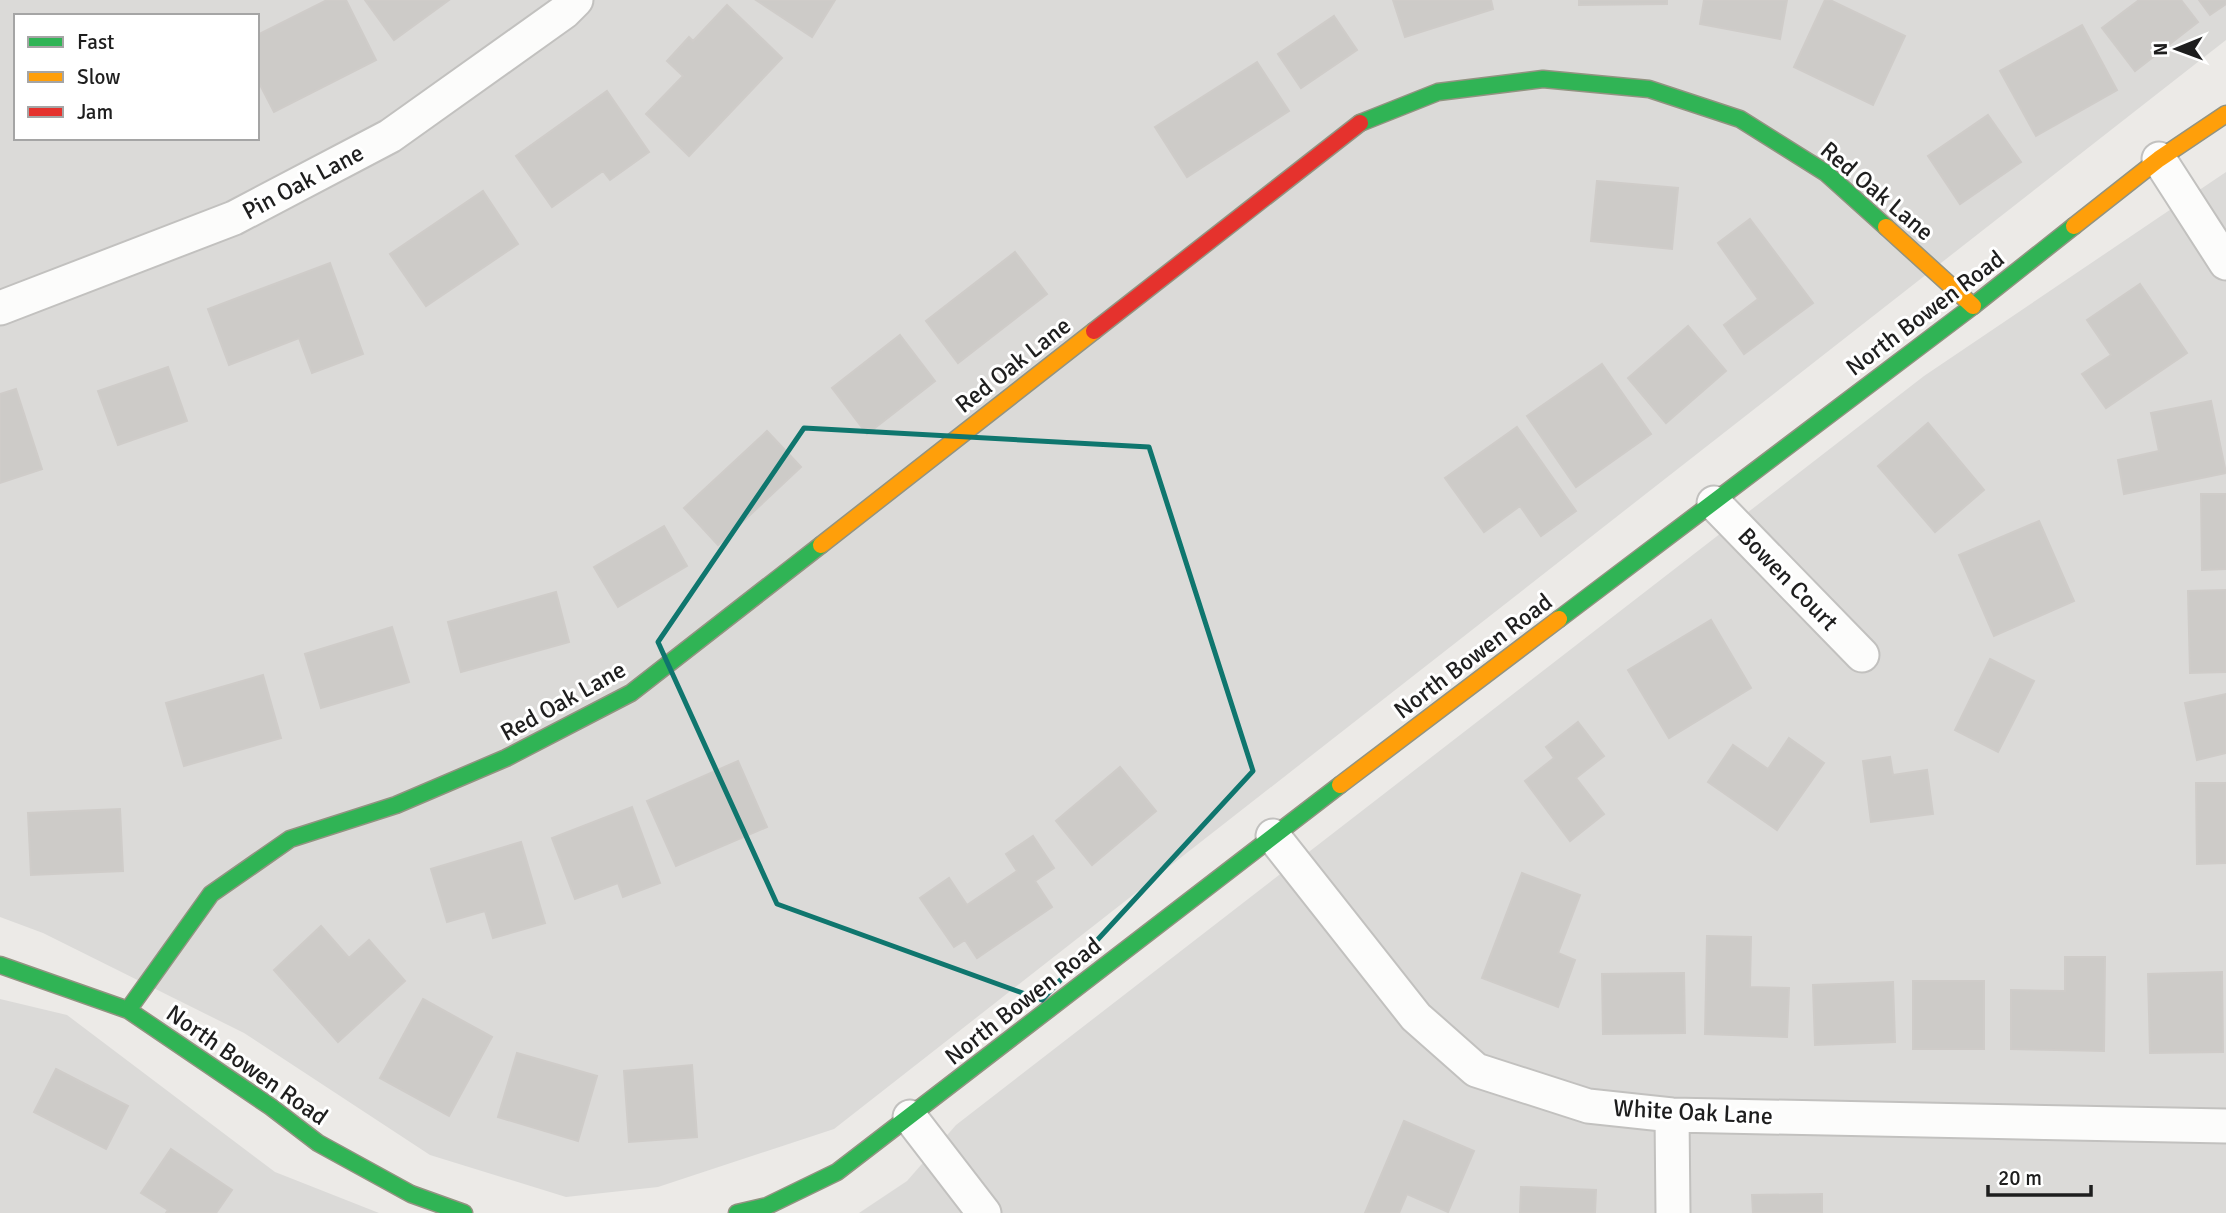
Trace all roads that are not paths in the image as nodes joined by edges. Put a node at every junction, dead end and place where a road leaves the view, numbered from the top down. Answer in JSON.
{"nodes":[{"id":1,"x":576,"y":0,"type":"edge"},
{"id":2,"x":2226,"y":114,"type":"edge"},
{"id":3,"x":2159,"y":159,"type":"junction"},
{"id":4,"x":2226,"y":263,"type":"edge"},
{"id":5,"x":1973,"y":306,"type":"junction"},
{"id":6,"x":0,"y":308,"type":"edge"},
{"id":7,"x":1714,"y":503,"type":"junction"},
{"id":8,"x":1862,"y":655,"type":"dead end"},
{"id":9,"x":1273,"y":836,"type":"junction"},
{"id":10,"x":0,"y":965,"type":"edge"},
{"id":11,"x":128,"y":1010,"type":"junction"},
{"id":12,"x":1672,"y":1115,"type":"junction"},
{"id":13,"x":910,"y":1117,"type":"junction"},
{"id":14,"x":2226,"y":1126,"type":"edge"},
{"id":15,"x":464,"y":1213,"type":"edge"},
{"id":16,"x":737,"y":1213,"type":"edge"},
{"id":17,"x":984,"y":1213,"type":"edge"},
{"id":18,"x":1673,"y":1213,"type":"edge"}],
"edges":[{"from":1,"to":6,"type":"street","name":"Pin Oak Lane"},
{"from":2,"to":3,"type":"street","name":"North Bowen Road"},
{"from":3,"to":4,"type":"street"},
{"from":3,"to":5,"type":"street","name":"North Bowen Road"},
{"from":5,"to":7,"type":"street","name":"North Bowen Road"},
{"from":5,"to":11,"type":"street","name":"Red Oak Lane"},
{"from":7,"to":8,"type":"street","name":"Bowen Court"},
{"from":7,"to":9,"type":"street","name":"North Bowen Road"},
{"from":9,"to":12,"type":"street","name":"White Oak Lane"},
{"from":9,"to":13,"type":"street","name":"North Bowen Road"},
{"from":10,"to":11,"type":"street","name":"North Bowen Road"},
{"from":11,"to":15,"type":"street","name":"North Bowen Road"},
{"from":12,"to":14,"type":"street","name":"White Oak Lane"},
{"from":12,"to":18,"type":"street"},
{"from":13,"to":16,"type":"street","name":"North Bowen Road"},
{"from":13,"to":17,"type":"street"}]}
